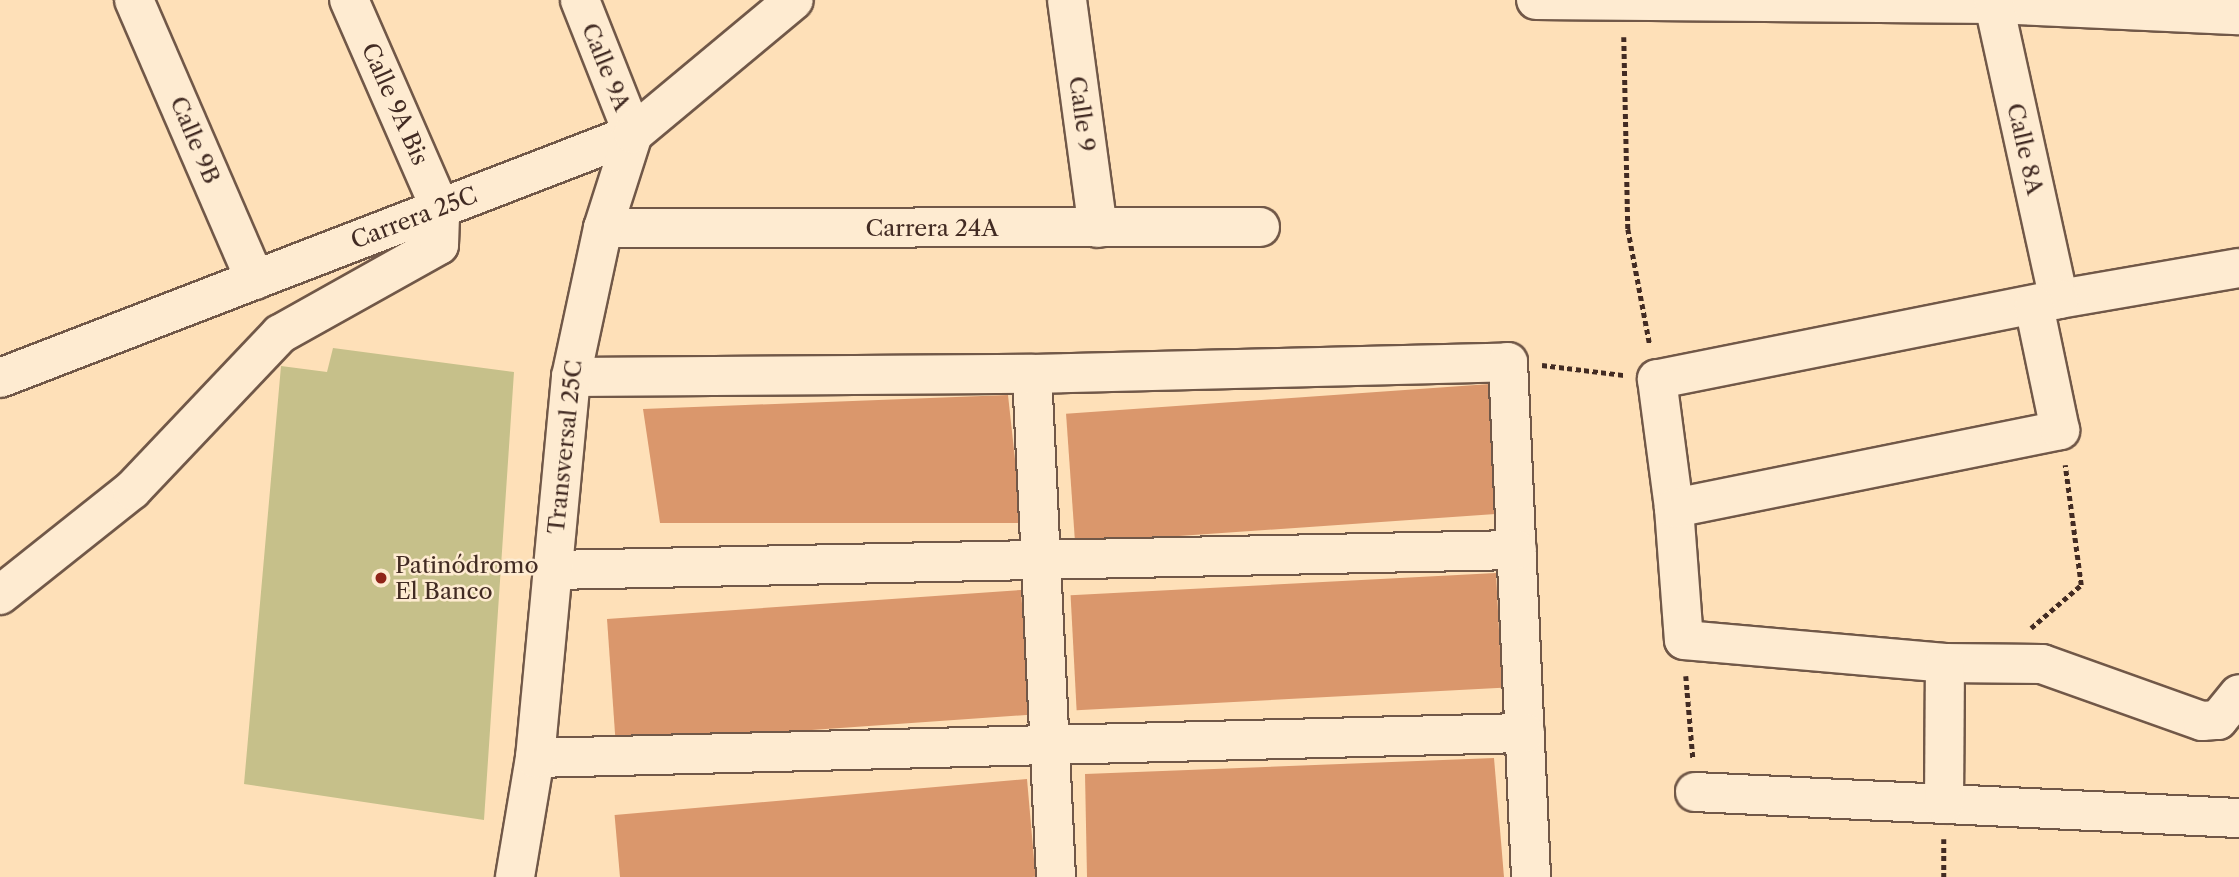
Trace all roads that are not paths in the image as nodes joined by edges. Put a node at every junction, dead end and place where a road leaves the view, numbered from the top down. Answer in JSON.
{"nodes":[{"id":1,"x":134,"y":0,"type":"edge"},
{"id":2,"x":351,"y":0,"type":"edge"},
{"id":3,"x":580,"y":0,"type":"edge"},
{"id":4,"x":794,"y":0,"type":"edge"},
{"id":5,"x":1066,"y":0,"type":"edge"},
{"id":6,"x":1536,"y":0,"type":"edge"},
{"id":7,"x":1623,"y":1,"type":"edge"},
{"id":8,"x":1993,"y":2,"type":"edge"},
{"id":9,"x":2239,"y":15,"type":"edge"},
{"id":10,"x":633,"y":134,"type":"junction"},
{"id":11,"x":440,"y":208,"type":"junction"},
{"id":12,"x":603,"y":228,"type":"junction"},
{"id":13,"x":1098,"y":228,"type":"junction"},
{"id":14,"x":1260,"y":228,"type":"dead end"},
{"id":15,"x":2239,"y":268,"type":"edge"},
{"id":16,"x":256,"y":279,"type":"junction"},
{"id":17,"x":2047,"y":302,"type":"junction"},
{"id":18,"x":1032,"y":374,"type":"junction"},
{"id":19,"x":570,"y":377,"type":"junction"},
{"id":20,"x":0,"y":378,"type":"edge"},
{"id":21,"x":1674,"y":508,"type":"junction"},
{"id":22,"x":1517,"y":550,"type":"junction"},
{"id":23,"x":1041,"y":559,"type":"junction"},
{"id":24,"x":553,"y":570,"type":"junction"},
{"id":25,"x":0,"y":595,"type":"edge"},
{"id":26,"x":1945,"y":663,"type":"junction"},
{"id":27,"x":2239,"y":694,"type":"edge"},
{"id":28,"x":1525,"y":733,"type":"junction"},
{"id":29,"x":1050,"y":745,"type":"junction"},
{"id":30,"x":535,"y":758,"type":"junction"},
{"id":31,"x":1695,"y":792,"type":"road end"},
{"id":32,"x":1944,"y":804,"type":"junction"},
{"id":33,"x":2239,"y":818,"type":"edge"},
{"id":34,"x":515,"y":877,"type":"edge"},
{"id":35,"x":1056,"y":877,"type":"edge"},
{"id":36,"x":1531,"y":877,"type":"edge"}],
"edges":[{"from":1,"to":16,"type":"street","name":"Calle 9B"},
{"from":2,"to":11,"type":"street","name":"Calle 9A Bis"},
{"from":3,"to":10,"type":"street","name":"Calle 9A"},
{"from":4,"to":10,"type":"street","name":"Carrera 25C"},
{"from":5,"to":13,"type":"street","name":"Calle 9"},
{"from":6,"to":7,"type":"street"},
{"from":7,"to":8,"type":"street"},
{"from":8,"to":9,"type":"street"},
{"from":8,"to":17,"type":"street","name":"Calle 8A"},
{"from":10,"to":11,"type":"street","name":"Carrera 25C"},
{"from":10,"to":12,"type":"street","name":"Transversal 25C"},
{"from":11,"to":16,"type":"street","name":"Carrera 25C"},
{"from":11,"to":25,"type":"street"},
{"from":12,"to":13,"type":"street","name":"Carrera 24A"},
{"from":12,"to":19,"type":"street","name":"Transversal 25C"},
{"from":13,"to":14,"type":"street","name":"Carrera 24A"},
{"from":15,"to":17,"type":"street"},
{"from":16,"to":20,"type":"street","name":"Carrera 25C"},
{"from":17,"to":21,"type":"street","name":"Calle 8A"},
{"from":17,"to":21,"type":"street"},
{"from":18,"to":19,"type":"street"},
{"from":18,"to":22,"type":"street"},
{"from":18,"to":23,"type":"street"},
{"from":19,"to":24,"type":"street","name":"Transversal 25C"},
{"from":21,"to":26,"type":"street"},
{"from":22,"to":23,"type":"street"},
{"from":22,"to":28,"type":"street"},
{"from":23,"to":24,"type":"street"},
{"from":23,"to":29,"type":"street"},
{"from":24,"to":30,"type":"street","name":"Transversal 25C"},
{"from":26,"to":27,"type":"street"},
{"from":26,"to":32,"type":"street"},
{"from":28,"to":29,"type":"street"},
{"from":28,"to":36,"type":"street"},
{"from":29,"to":30,"type":"street"},
{"from":29,"to":35,"type":"street"},
{"from":30,"to":34,"type":"street","name":"Transversal 25C"},
{"from":31,"to":32,"type":"street"},
{"from":32,"to":33,"type":"street"}]}
